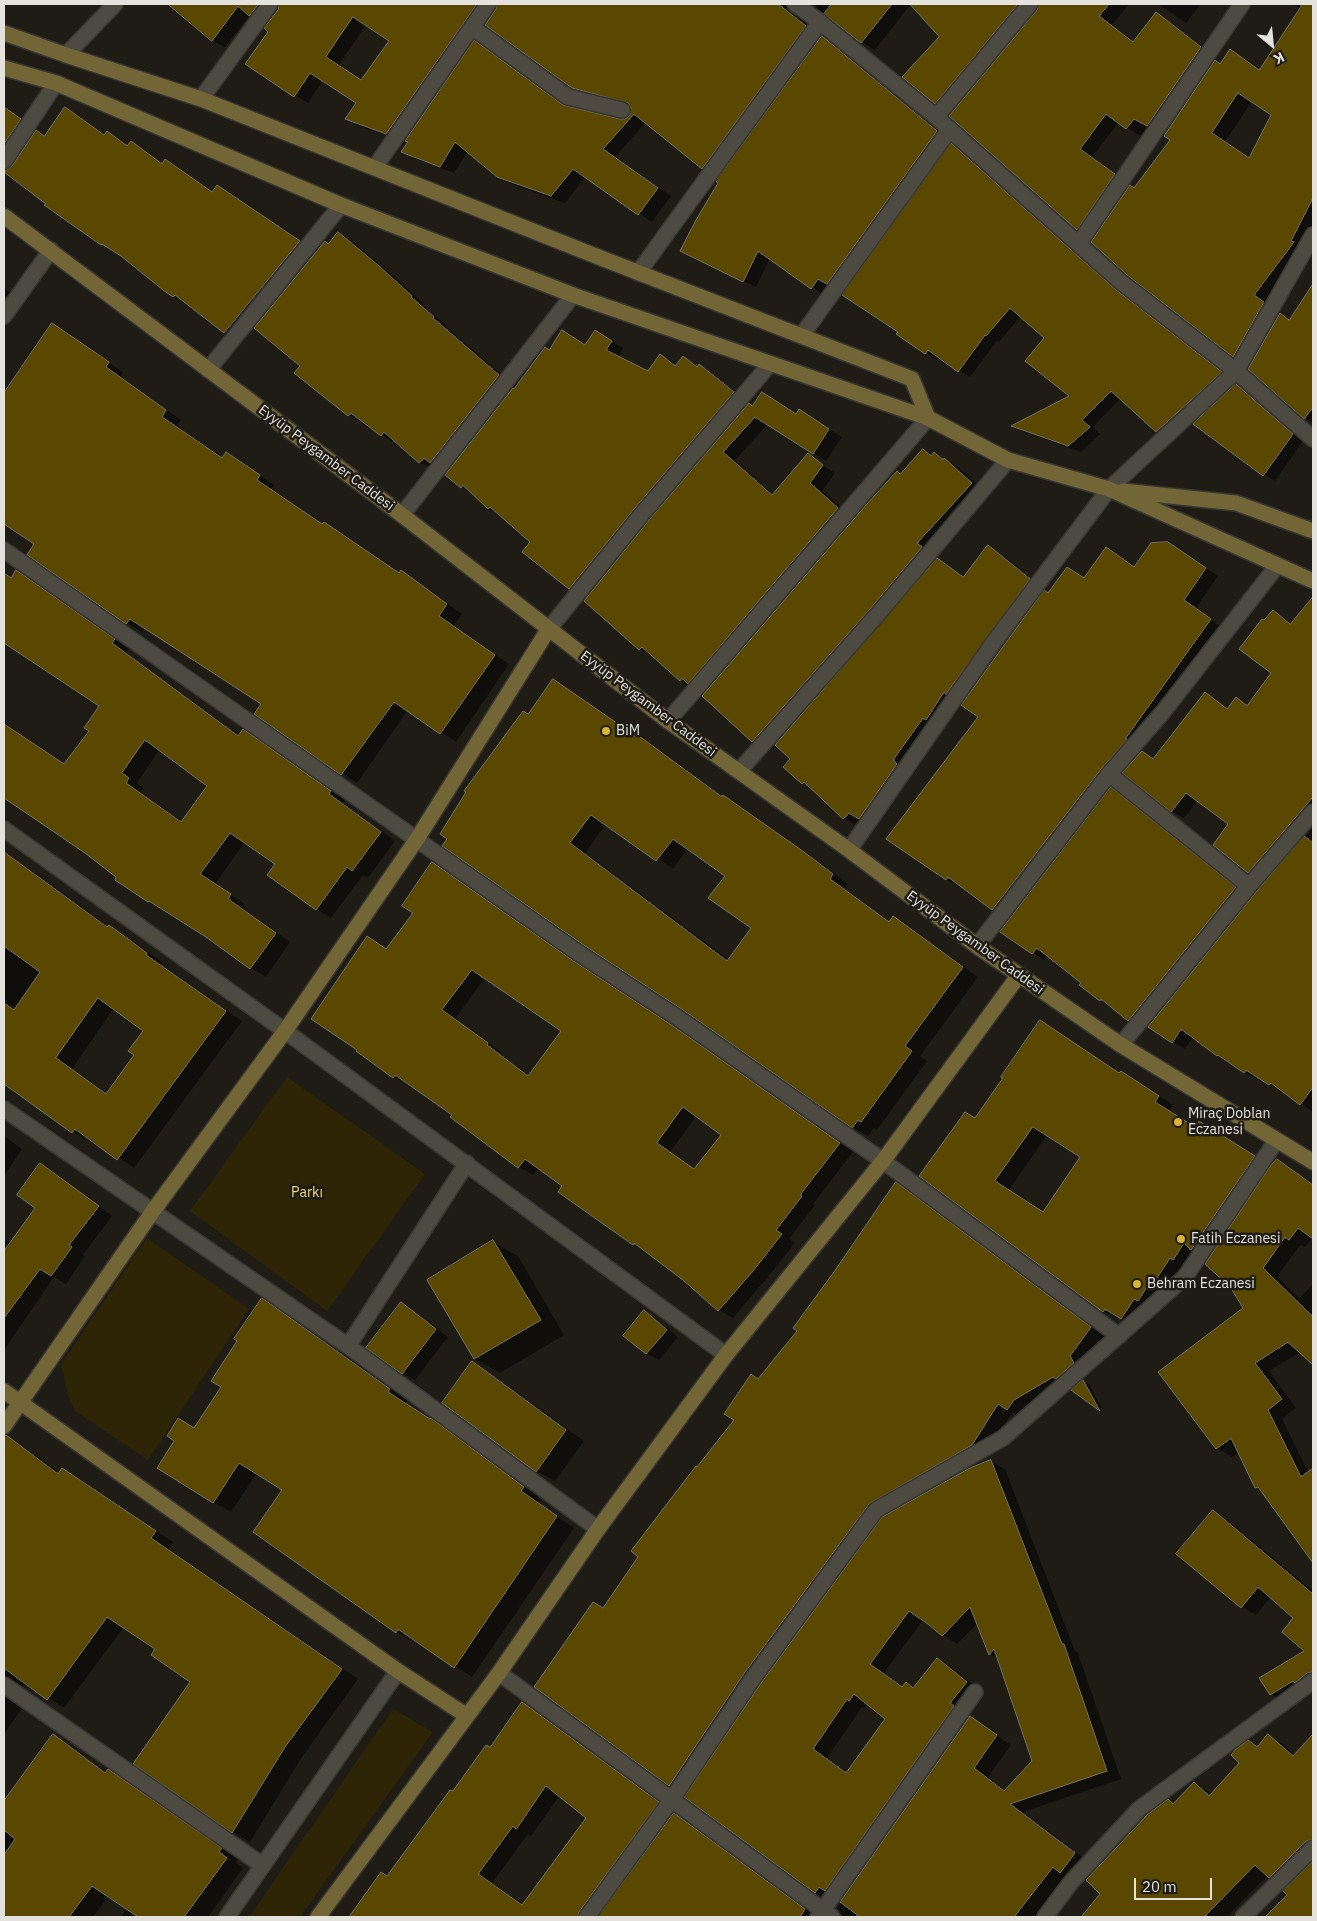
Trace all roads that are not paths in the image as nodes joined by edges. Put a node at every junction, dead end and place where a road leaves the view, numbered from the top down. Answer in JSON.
{"nodes":[{"id":1,"x":115,"y":4,"type":"edge"},
{"id":2,"x":270,"y":4,"type":"edge"},
{"id":3,"x":488,"y":4,"type":"edge"},
{"id":4,"x":795,"y":4,"type":"edge"},
{"id":5,"x":1030,"y":4,"type":"edge"},
{"id":6,"x":1242,"y":4,"type":"edge"},
{"id":7,"x":820,"y":22,"type":"junction"},
{"id":8,"x":472,"y":27,"type":"junction"},
{"id":9,"x":4,"y":33,"type":"edge"},
{"id":10,"x":66,"y":55,"type":"junction"},
{"id":11,"x":4,"y":68,"type":"edge"},
{"id":12,"x":56,"y":83,"type":"junction"},
{"id":13,"x":201,"y":99,"type":"junction"},
{"id":14,"x":622,"y":110,"type":"dead end"},
{"id":15,"x":936,"y":116,"type":"junction"},
{"id":16,"x":950,"y":129,"type":"junction"},
{"id":17,"x":4,"y":161,"type":"edge"},
{"id":18,"x":376,"y":167,"type":"junction"},
{"id":19,"x":341,"y":205,"type":"junction"},
{"id":20,"x":4,"y":216,"type":"edge"},
{"id":21,"x":1313,"y":235,"type":"edge"},
{"id":22,"x":1079,"y":243,"type":"junction"},
{"id":23,"x":51,"y":250,"type":"junction"},
{"id":24,"x":638,"y":273,"type":"junction"},
{"id":25,"x":573,"y":295,"type":"junction"},
{"id":26,"x":4,"y":316,"type":"edge"},
{"id":27,"x":802,"y":335,"type":"junction"},
{"id":28,"x":770,"y":364,"type":"junction"},
{"id":29,"x":208,"y":370,"type":"junction"},
{"id":30,"x":1236,"y":371,"type":"junction"},
{"id":31,"x":928,"y":418,"type":"junction"},
{"id":32,"x":1313,"y":439,"type":"edge"},
{"id":33,"x":1008,"y":460,"type":"junction"},
{"id":34,"x":1109,"y":489,"type":"junction"},
{"id":35,"x":402,"y":515,"type":"junction"},
{"id":36,"x":1313,"y":531,"type":"edge"},
{"id":37,"x":4,"y":550,"type":"edge"},
{"id":38,"x":1277,"y":566,"type":"junction"},
{"id":39,"x":1313,"y":581,"type":"edge"},
{"id":40,"x":548,"y":630,"type":"junction"},
{"id":41,"x":668,"y":721,"type":"junction"},
{"id":42,"x":739,"y":771,"type":"junction"},
{"id":43,"x":1109,"y":774,"type":"junction"},
{"id":44,"x":1310,"y":821,"type":"edge"},
{"id":45,"x":4,"y":829,"type":"edge"},
{"id":46,"x":416,"y":838,"type":"junction"},
{"id":47,"x":849,"y":850,"type":"junction"},
{"id":48,"x":1249,"y":886,"type":"junction"},
{"id":49,"x":977,"y":946,"type":"junction"},
{"id":50,"x":1019,"y":975,"type":"junction"},
{"id":51,"x":285,"y":1030,"type":"junction"},
{"id":52,"x":1121,"y":1045,"type":"junction"},
{"id":53,"x":4,"y":1109,"type":"edge"},
{"id":54,"x":1276,"y":1141,"type":"junction"},
{"id":55,"x":883,"y":1160,"type":"junction"},
{"id":56,"x":1313,"y":1162,"type":"edge"},
{"id":57,"x":467,"y":1164,"type":"junction"},
{"id":58,"x":153,"y":1212,"type":"junction"},
{"id":59,"x":1119,"y":1336,"type":"junction"},
{"id":60,"x":348,"y":1346,"type":"junction"},
{"id":61,"x":726,"y":1355,"type":"junction"},
{"id":62,"x":4,"y":1391,"type":"edge"},
{"id":63,"x":20,"y":1402,"type":"junction"},
{"id":64,"x":4,"y":1426,"type":"edge"},
{"id":65,"x":598,"y":1529,"type":"junction"},
{"id":66,"x":398,"y":1671,"type":"junction"},
{"id":67,"x":498,"y":1673,"type":"junction"},
{"id":68,"x":1313,"y":1681,"type":"edge"},
{"id":69,"x":4,"y":1686,"type":"edge"},
{"id":70,"x":975,"y":1692,"type":"dead end"},
{"id":71,"x":467,"y":1716,"type":"junction"},
{"id":72,"x":672,"y":1800,"type":"junction"},
{"id":73,"x":1313,"y":1848,"type":"edge"},
{"id":74,"x":262,"y":1865,"type":"junction"},
{"id":75,"x":824,"y":1915,"type":"edge"},
{"id":76,"x":226,"y":1917,"type":"edge"},
{"id":77,"x":318,"y":1917,"type":"edge"},
{"id":78,"x":587,"y":1917,"type":"edge"},
{"id":79,"x":1045,"y":1917,"type":"edge"},
{"id":80,"x":1243,"y":1917,"type":"edge"}],
"edges":[{"from":1,"to":10,"type":"street"},
{"from":2,"to":13,"type":"street"},
{"from":3,"to":8,"type":"street"},
{"from":4,"to":7,"type":"street"},
{"from":5,"to":15,"type":"street"},
{"from":6,"to":22,"type":"street"},
{"from":7,"to":15,"type":"street"},
{"from":7,"to":24,"type":"street"},
{"from":8,"to":14,"type":"street"},
{"from":8,"to":18,"type":"street"},
{"from":9,"to":10,"type":"street"},
{"from":10,"to":13,"type":"street"},
{"from":11,"to":12,"type":"street"},
{"from":12,"to":17,"type":"street"},
{"from":12,"to":19,"type":"street"},
{"from":13,"to":18,"type":"street"},
{"from":15,"to":16,"type":"street"},
{"from":16,"to":22,"type":"street"},
{"from":16,"to":27,"type":"street"},
{"from":18,"to":24,"type":"street"},
{"from":19,"to":25,"type":"street"},
{"from":19,"to":29,"type":"street"},
{"from":20,"to":23,"type":"street","name":"Eyyüp Peygamber Caddesi"},
{"from":21,"to":30,"type":"street"},
{"from":22,"to":30,"type":"street"},
{"from":23,"to":26,"type":"street"},
{"from":23,"to":29,"type":"street","name":"Eyyüp Peygamber Caddesi"},
{"from":24,"to":27,"type":"street"},
{"from":25,"to":28,"type":"street"},
{"from":25,"to":35,"type":"street"},
{"from":27,"to":31,"type":"street"},
{"from":28,"to":31,"type":"street"},
{"from":28,"to":40,"type":"street"},
{"from":29,"to":35,"type":"street","name":"Eyyüp Peygamber Caddesi"},
{"from":30,"to":32,"type":"street"},
{"from":30,"to":34,"type":"street"},
{"from":31,"to":33,"type":"street"},
{"from":31,"to":41,"type":"street"},
{"from":33,"to":34,"type":"street"},
{"from":33,"to":42,"type":"street"},
{"from":34,"to":36,"type":"street"},
{"from":34,"to":38,"type":"street"},
{"from":34,"to":47,"type":"street"},
{"from":35,"to":40,"type":"street","name":"Eyyüp Peygamber Caddesi"},
{"from":37,"to":46,"type":"street"},
{"from":38,"to":39,"type":"street"},
{"from":38,"to":43,"type":"street"},
{"from":40,"to":41,"type":"street","name":"Eyyüp Peygamber Caddesi"},
{"from":40,"to":46,"type":"street"},
{"from":41,"to":42,"type":"street","name":"Eyyüp Peygamber Caddesi"},
{"from":42,"to":47,"type":"street","name":"Eyyüp Peygamber Caddesi"},
{"from":43,"to":48,"type":"street"},
{"from":43,"to":49,"type":"street"},
{"from":44,"to":48,"type":"street"},
{"from":45,"to":51,"type":"street"},
{"from":46,"to":51,"type":"street"},
{"from":46,"to":55,"type":"street"},
{"from":47,"to":49,"type":"street","name":"Eyyüp Peygamber Caddesi"},
{"from":48,"to":52,"type":"street"},
{"from":49,"to":50,"type":"street","name":"Eyyüp Peygamber Caddesi"},
{"from":50,"to":52,"type":"street","name":"Eyyüp Peygamber Caddesi"},
{"from":50,"to":55,"type":"street"},
{"from":51,"to":57,"type":"street"},
{"from":51,"to":58,"type":"street"},
{"from":52,"to":54,"type":"street","name":"Eyyüp Peygamber Caddesi"},
{"from":53,"to":58,"type":"street"},
{"from":54,"to":56,"type":"street","name":"Eyyüp Peygamber Caddesi"},
{"from":54,"to":59,"type":"street"},
{"from":55,"to":59,"type":"street"},
{"from":55,"to":61,"type":"street"},
{"from":57,"to":60,"type":"street"},
{"from":57,"to":61,"type":"street"},
{"from":58,"to":60,"type":"street"},
{"from":58,"to":63,"type":"street"},
{"from":59,"to":72,"type":"street"},
{"from":60,"to":65,"type":"street"},
{"from":61,"to":65,"type":"street"},
{"from":62,"to":63,"type":"street"},
{"from":63,"to":64,"type":"street"},
{"from":63,"to":66,"type":"street"},
{"from":65,"to":67,"type":"street"},
{"from":66,"to":71,"type":"street"},
{"from":66,"to":74,"type":"street"},
{"from":67,"to":71,"type":"street"},
{"from":67,"to":72,"type":"street"},
{"from":68,"to":79,"type":"street"},
{"from":69,"to":74,"type":"street"},
{"from":70,"to":75,"type":"street"},
{"from":71,"to":77,"type":"street"},
{"from":72,"to":75,"type":"street"},
{"from":72,"to":78,"type":"street"},
{"from":73,"to":80,"type":"street"},
{"from":74,"to":76,"type":"street"}]}
